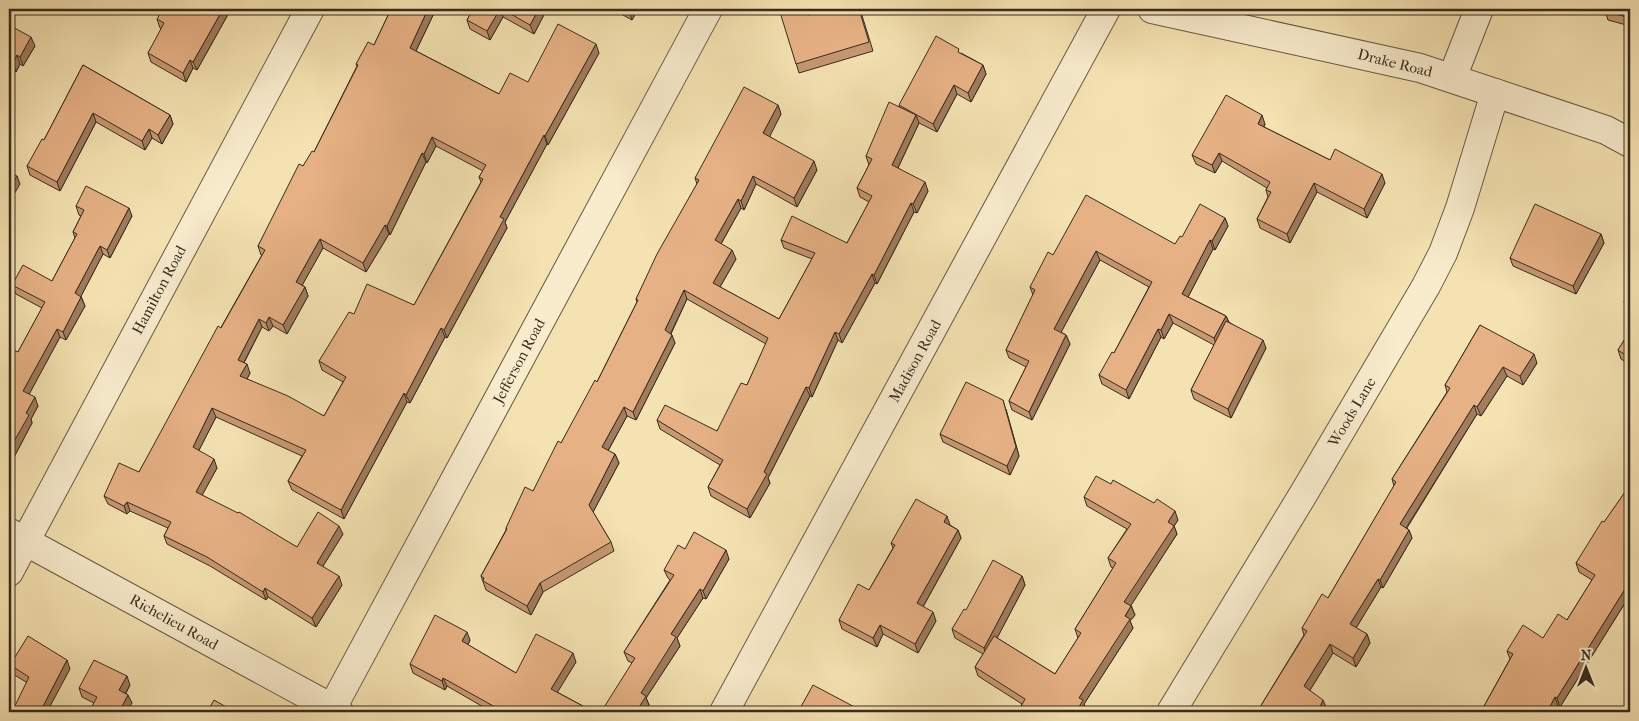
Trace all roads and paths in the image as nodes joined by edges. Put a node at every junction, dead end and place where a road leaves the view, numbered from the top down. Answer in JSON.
{"nodes":[{"id":1,"x":310,"y":9,"type":"edge"},
{"id":2,"x":708,"y":9,"type":"edge"},
{"id":3,"x":1106,"y":9,"type":"edge"},
{"id":4,"x":1152,"y":9,"type":"edge"},
{"id":5,"x":1479,"y":9,"type":"edge"},
{"id":6,"x":1452,"y":78,"type":"junction"},
{"id":7,"x":1495,"y":93,"type":"junction"},
{"id":8,"x":1630,"y":143,"type":"edge"},
{"id":9,"x":17,"y":537,"type":"edge"},
{"id":10,"x":9,"y":572,"type":"edge"},
{"id":11,"x":334,"y":711,"type":"edge"},
{"id":12,"x":724,"y":712,"type":"edge"},
{"id":13,"x":1171,"y":712,"type":"edge"}],
"edges":[{"from":1,"to":9,"type":"street","name":"Hamilton Road"},
{"from":2,"to":11,"type":"street","name":"Jefferson Road"},
{"from":3,"to":12,"type":"street","name":"Madison Road"},
{"from":4,"to":6,"type":"street","name":"Drake Road"},
{"from":5,"to":6,"type":"street"},
{"from":6,"to":7,"type":"street","name":"Drake Road"},
{"from":7,"to":8,"type":"street","name":"Drake Road"},
{"from":7,"to":13,"type":"street","name":"Woods Lane"},
{"from":9,"to":10,"type":"street","name":"Hamilton Road"},
{"from":9,"to":11,"type":"street","name":"Richelieu Road"}]}
